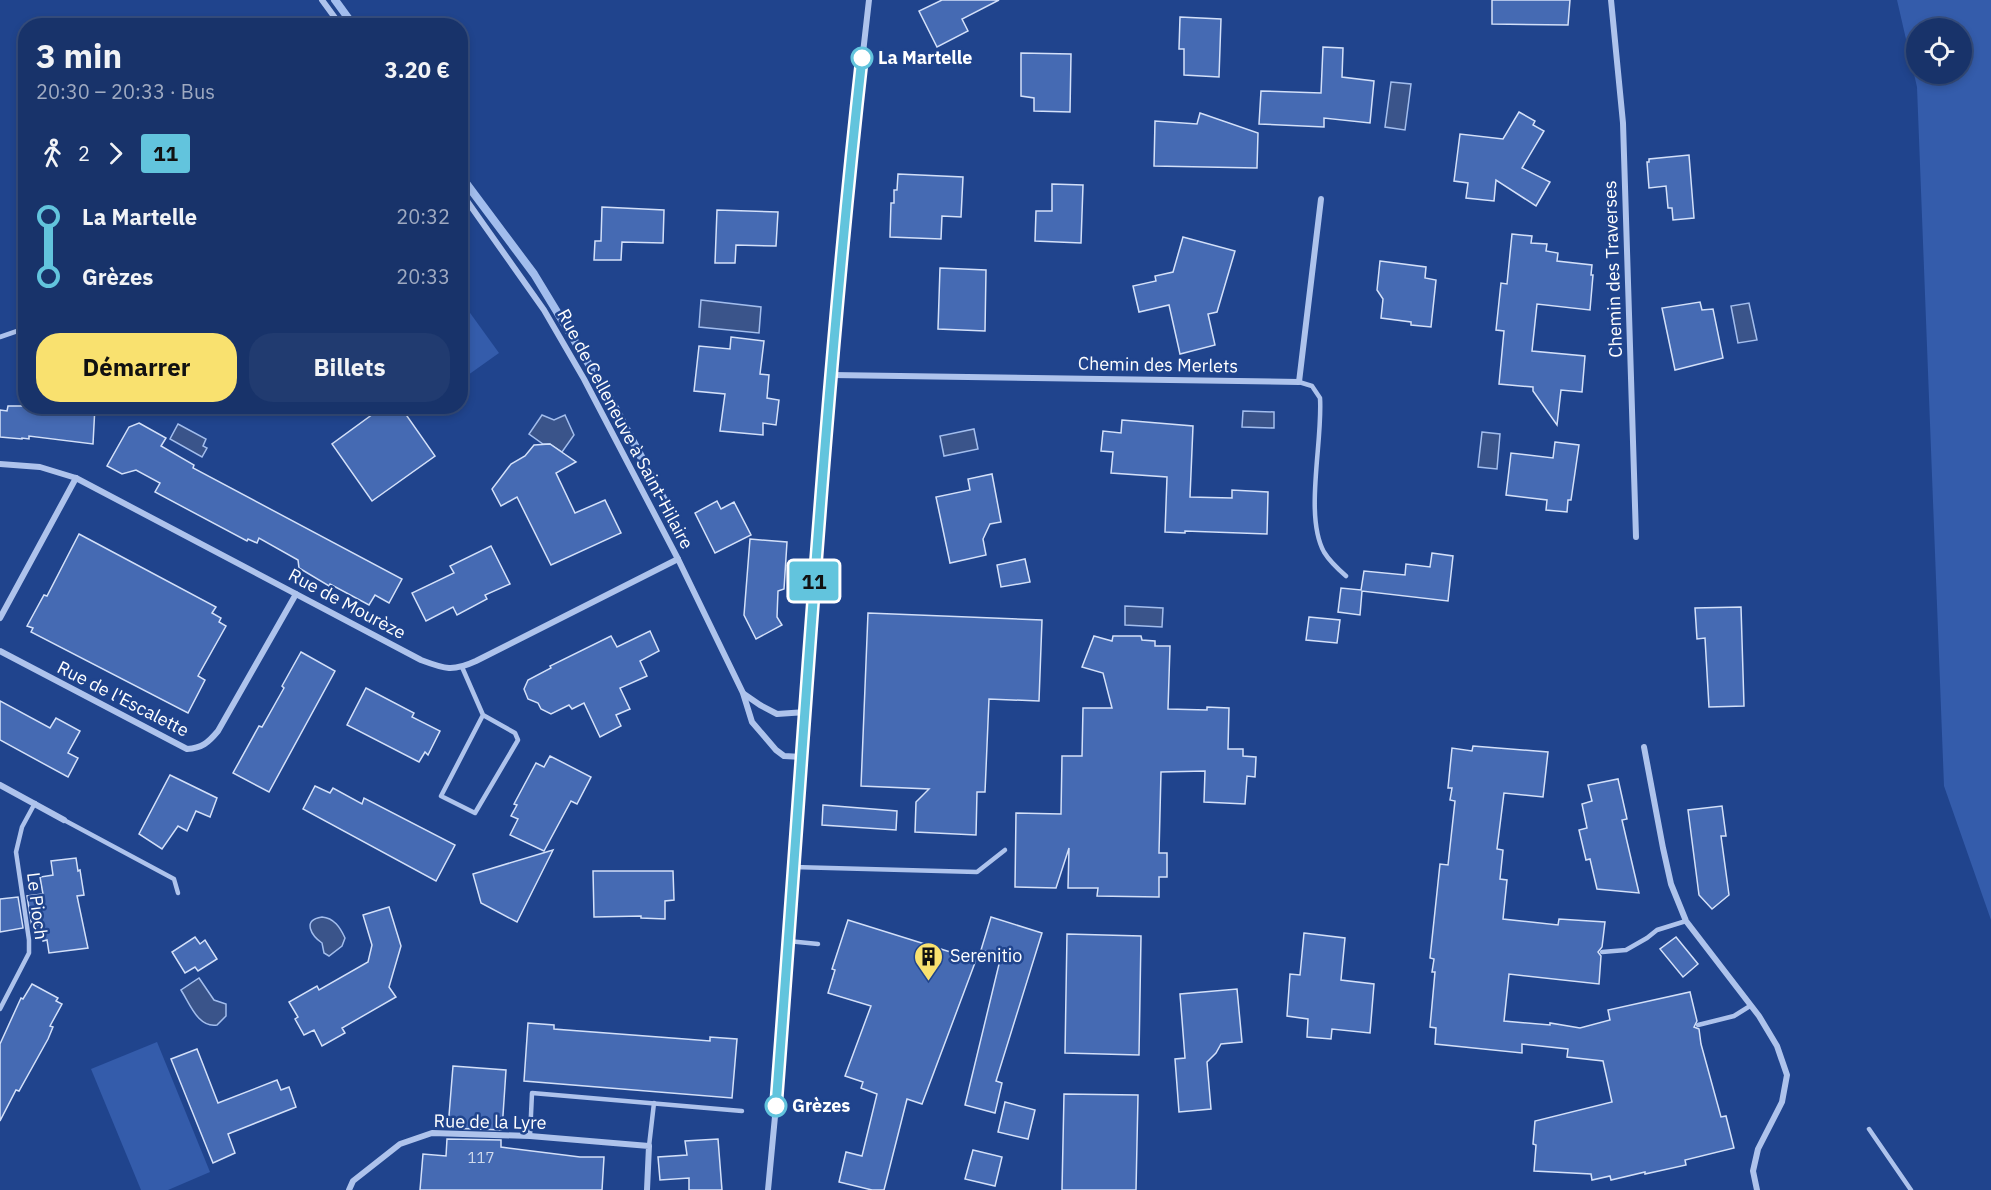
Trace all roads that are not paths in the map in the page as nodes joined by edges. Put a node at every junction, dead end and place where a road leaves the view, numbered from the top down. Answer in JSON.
{"nodes":[{"id":1,"x":321,"y":0,"type":"edge"},
{"id":2,"x":869,"y":0,"type":"edge"},
{"id":3,"x":1611,"y":0,"type":"edge"},
{"id":4,"x":335,"y":18,"type":"edge"},
{"id":5,"x":1321,"y":199,"type":"dead end"},
{"id":6,"x":468,"y":202,"type":"edge"},
{"id":7,"x":18,"y":331,"type":"edge"},
{"id":8,"x":0,"y":338,"type":"edge"},
{"id":9,"x":832,"y":375,"type":"junction"},
{"id":10,"x":1299,"y":382,"type":"junction"},
{"id":11,"x":0,"y":464,"type":"edge"},
{"id":12,"x":76,"y":477,"type":"junction"},
{"id":13,"x":1636,"y":537,"type":"dead end"},
{"id":14,"x":678,"y":559,"type":"junction"},
{"id":15,"x":1346,"y":576,"type":"dead end"},
{"id":16,"x":296,"y":594,"type":"junction"},
{"id":17,"x":0,"y":618,"type":"edge"},
{"id":18,"x":0,"y":651,"type":"edge"},
{"id":19,"x":462,"y":667,"type":"junction"},
{"id":20,"x":743,"y":693,"type":"junction"},
{"id":21,"x":806,"y":712,"type":"junction"},
{"id":22,"x":483,"y":715,"type":"junction"},
{"id":23,"x":1644,"y":747,"type":"dead end"},
{"id":24,"x":802,"y":757,"type":"junction"},
{"id":25,"x":0,"y":785,"type":"edge"},
{"id":26,"x":35,"y":803,"type":"junction"},
{"id":27,"x":64,"y":820,"type":"joint"},
{"id":28,"x":1005,"y":850,"type":"dead end"},
{"id":29,"x":793,"y":867,"type":"junction"},
{"id":30,"x":178,"y":893,"type":"dead end"},
{"id":31,"x":1686,"y":921,"type":"junction"},
{"id":32,"x":788,"y":941,"type":"junction"},
{"id":33,"x":818,"y":944,"type":"dead end"},
{"id":34,"x":1602,"y":952,"type":"dead end"},
{"id":35,"x":1750,"y":1005,"type":"junction"},
{"id":36,"x":0,"y":1009,"type":"edge"},
{"id":37,"x":1698,"y":1025,"type":"dead end"},
{"id":38,"x":654,"y":1103,"type":"junction"},
{"id":39,"x":742,"y":1112,"type":"dead end"},
{"id":40,"x":1869,"y":1129,"type":"dead end"},
{"id":41,"x":530,"y":1136,"type":"junction"},
{"id":42,"x":650,"y":1146,"type":"junction"},
{"id":43,"x":349,"y":1190,"type":"edge"},
{"id":44,"x":647,"y":1190,"type":"edge"},
{"id":45,"x":768,"y":1190,"type":"edge"},
{"id":46,"x":1757,"y":1190,"type":"edge"},
{"id":47,"x":1911,"y":1190,"type":"edge"}],
"edges":[{"from":1,"to":4,"type":"street"},
{"from":2,"to":9,"type":"street"},
{"from":3,"to":13,"type":"street","name":"Chemin des Traverses"},
{"from":5,"to":10,"type":"street"},
{"from":6,"to":14,"type":"street","name":"Rue de Celleneuve à Saint-Hilaire"},
{"from":7,"to":8,"type":"lane"},
{"from":9,"to":10,"type":"street","name":"Chemin des Merlets"},
{"from":9,"to":21,"type":"street"},
{"from":10,"to":15,"type":"lane"},
{"from":11,"to":12,"type":"street","name":"Rue de Mourèze"},
{"from":12,"to":16,"type":"street","name":"Rue de Mourèze"},
{"from":12,"to":17,"type":"street"},
{"from":14,"to":19,"type":"street"},
{"from":14,"to":20,"type":"street","name":"Rue de Celleneuve à Saint-Hilaire"},
{"from":16,"to":18,"type":"street","name":"Rue de l'Escalette"},
{"from":16,"to":19,"type":"street","name":"Rue de Mourèze"},
{"from":19,"to":22,"type":"lane"},
{"from":20,"to":21,"type":"street"},
{"from":20,"to":24,"type":"street","name":"Rue de Celleneuve à Saint-Hilaire"},
{"from":21,"to":24,"type":"street"},
{"from":22,"to":22,"type":"lane"},
{"from":23,"to":31,"type":"street"},
{"from":24,"to":29,"type":"street"},
{"from":25,"to":26,"type":"street"},
{"from":26,"to":27,"type":"street"},
{"from":26,"to":36,"type":"lane","name":"Le Pioch"},
{"from":27,"to":30,"type":"lane"},
{"from":28,"to":29,"type":"lane"},
{"from":29,"to":32,"type":"street"},
{"from":31,"to":34,"type":"lane"},
{"from":31,"to":35,"type":"street"},
{"from":32,"to":33,"type":"lane"},
{"from":32,"to":45,"type":"street"},
{"from":35,"to":37,"type":"lane"},
{"from":35,"to":46,"type":"street"},
{"from":38,"to":39,"type":"lane","name":"Rue de la Lyre"},
{"from":38,"to":41,"type":"lane","name":"Rue de la Lyre"},
{"from":38,"to":42,"type":"lane"},
{"from":40,"to":47,"type":"lane"},
{"from":41,"to":42,"type":"street","name":"Rue de la Lyre"},
{"from":41,"to":43,"type":"street","name":"Rue de la Lyre"},
{"from":42,"to":44,"type":"street"}]}
